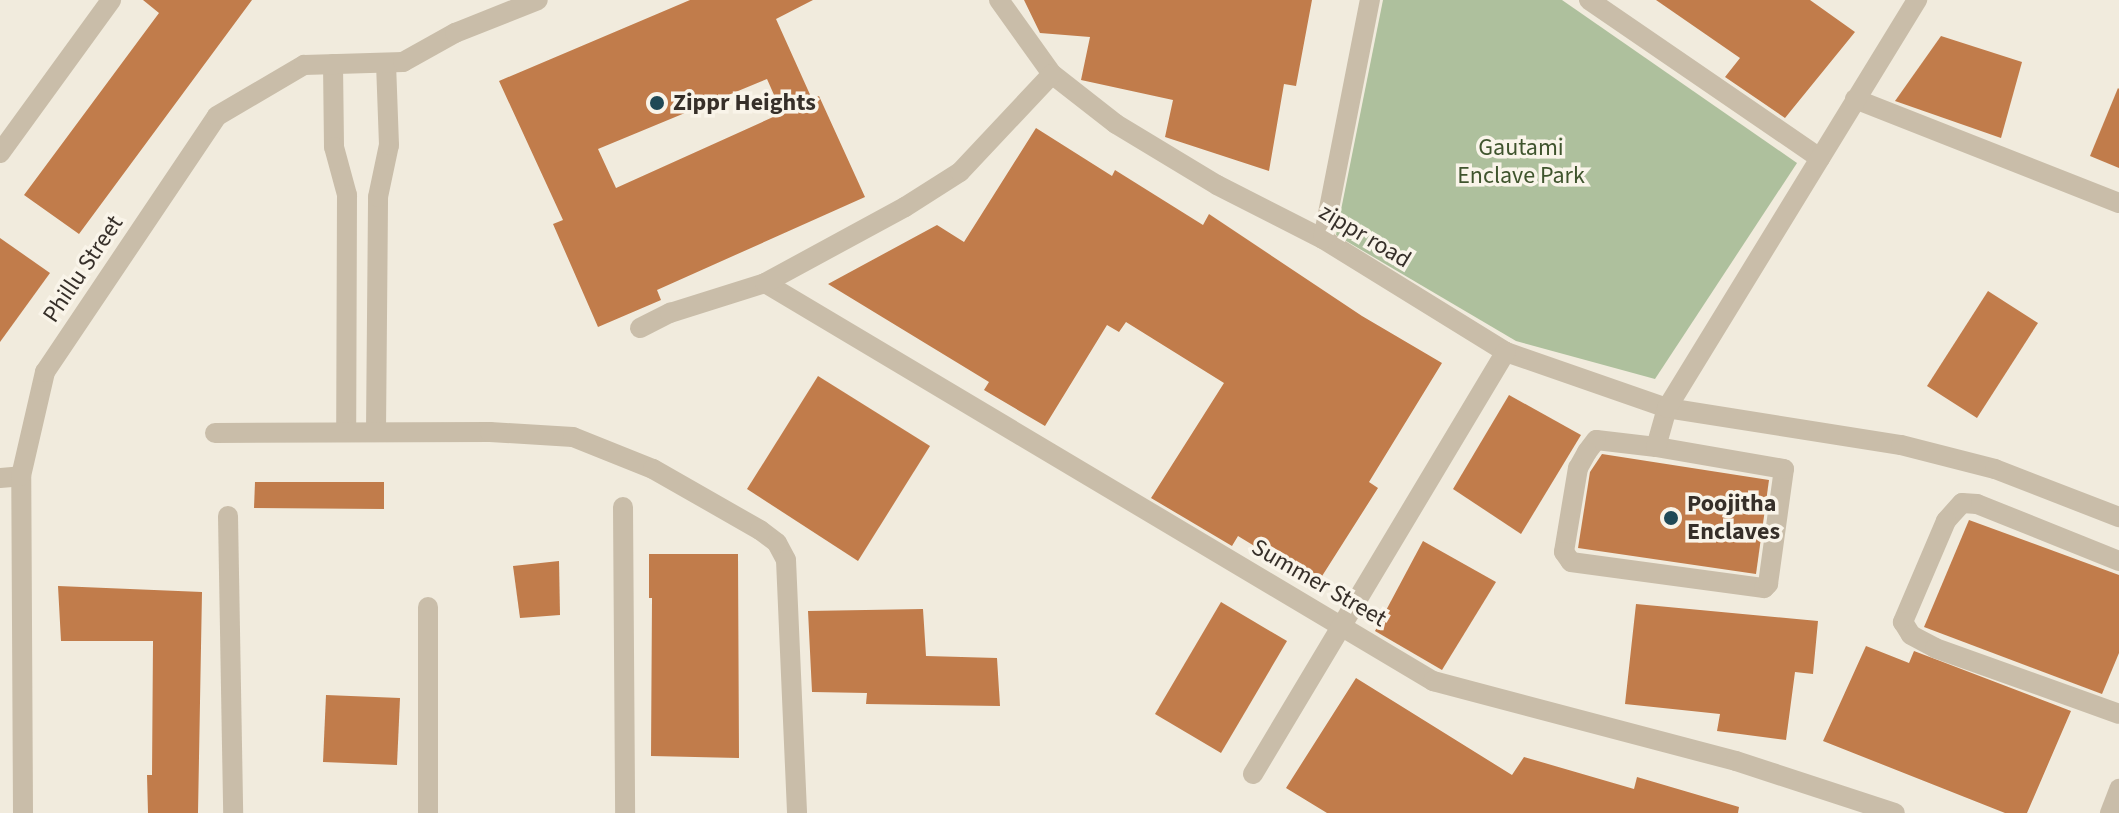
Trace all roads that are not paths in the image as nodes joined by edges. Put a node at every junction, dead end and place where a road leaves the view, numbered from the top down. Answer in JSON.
{"nodes":[{"id":1,"x":111,"y":0,"type":"edge"},
{"id":2,"x":538,"y":0,"type":"edge"},
{"id":3,"x":999,"y":0,"type":"edge"},
{"id":4,"x":1370,"y":0,"type":"edge"},
{"id":5,"x":1589,"y":0,"type":"edge"},
{"id":6,"x":1917,"y":0,"type":"edge"},
{"id":7,"x":386,"y":63,"type":"junction"},
{"id":8,"x":333,"y":64,"type":"junction"},
{"id":9,"x":1052,"y":74,"type":"junction"},
{"id":10,"x":1855,"y":99,"type":"junction"},
{"id":11,"x":0,"y":153,"type":"edge"},
{"id":12,"x":1820,"y":158,"type":"junction"},
{"id":13,"x":2119,"y":203,"type":"edge"},
{"id":14,"x":1323,"y":239,"type":"junction"},
{"id":15,"x":765,"y":283,"type":"junction"},
{"id":16,"x":640,"y":328,"type":"dead end"},
{"id":17,"x":1506,"y":352,"type":"junction"},
{"id":18,"x":1667,"y":408,"type":"junction"},
{"id":19,"x":346,"y":432,"type":"junction"},
{"id":20,"x":376,"y":432,"type":"junction"},
{"id":21,"x":215,"y":433,"type":"dead end"},
{"id":22,"x":1656,"y":447,"type":"junction"},
{"id":23,"x":21,"y":476,"type":"junction"},
{"id":24,"x":0,"y":478,"type":"edge"},
{"id":25,"x":623,"y":507,"type":"dead end"},
{"id":26,"x":228,"y":516,"type":"dead end"},
{"id":27,"x":2119,"y":517,"type":"edge"},
{"id":28,"x":2119,"y":561,"type":"edge"},
{"id":29,"x":428,"y":607,"type":"dead end"},
{"id":30,"x":1340,"y":626,"type":"junction"},
{"id":31,"x":2119,"y":714,"type":"edge"},
{"id":32,"x":1253,"y":774,"type":"dead end"},
{"id":33,"x":2119,"y":789,"type":"edge"},
{"id":34,"x":23,"y":813,"type":"edge"},
{"id":35,"x":233,"y":813,"type":"edge"},
{"id":36,"x":428,"y":813,"type":"edge"},
{"id":37,"x":625,"y":813,"type":"edge"},
{"id":38,"x":797,"y":813,"type":"edge"},
{"id":39,"x":1895,"y":813,"type":"edge"},
{"id":40,"x":2110,"y":813,"type":"edge"}],
"edges":[{"from":1,"to":11,"type":"street"},
{"from":2,"to":7,"type":"street","name":"Phillu Street"},
{"from":3,"to":9,"type":"street","name":"zippr road"},
{"from":4,"to":14,"type":"street"},
{"from":5,"to":12,"type":"street"},
{"from":6,"to":10,"type":"street"},
{"from":7,"to":8,"type":"street","name":"Phillu Street"},
{"from":7,"to":20,"type":"street"},
{"from":8,"to":19,"type":"street"},
{"from":8,"to":23,"type":"street","name":"Phillu Street"},
{"from":9,"to":14,"type":"street","name":"zippr road"},
{"from":9,"to":15,"type":"street"},
{"from":10,"to":12,"type":"street"},
{"from":10,"to":13,"type":"street"},
{"from":12,"to":18,"type":"street"},
{"from":14,"to":17,"type":"street","name":"zippr road"},
{"from":15,"to":16,"type":"street"},
{"from":15,"to":30,"type":"street","name":"Summer Street"},
{"from":17,"to":18,"type":"street","name":"zippr road"},
{"from":17,"to":30,"type":"street"},
{"from":18,"to":22,"type":"street"},
{"from":18,"to":27,"type":"street","name":"zippr road"},
{"from":19,"to":20,"type":"street"},
{"from":19,"to":21,"type":"street"},
{"from":20,"to":38,"type":"street"},
{"from":22,"to":22,"type":"street"},
{"from":23,"to":24,"type":"street"},
{"from":23,"to":34,"type":"street","name":"Phillu Street"},
{"from":25,"to":37,"type":"street"},
{"from":26,"to":35,"type":"street"},
{"from":28,"to":31,"type":"street"},
{"from":29,"to":36,"type":"street"},
{"from":30,"to":32,"type":"street"},
{"from":30,"to":39,"type":"street","name":"Summer Street"},
{"from":33,"to":40,"type":"street"}]}
